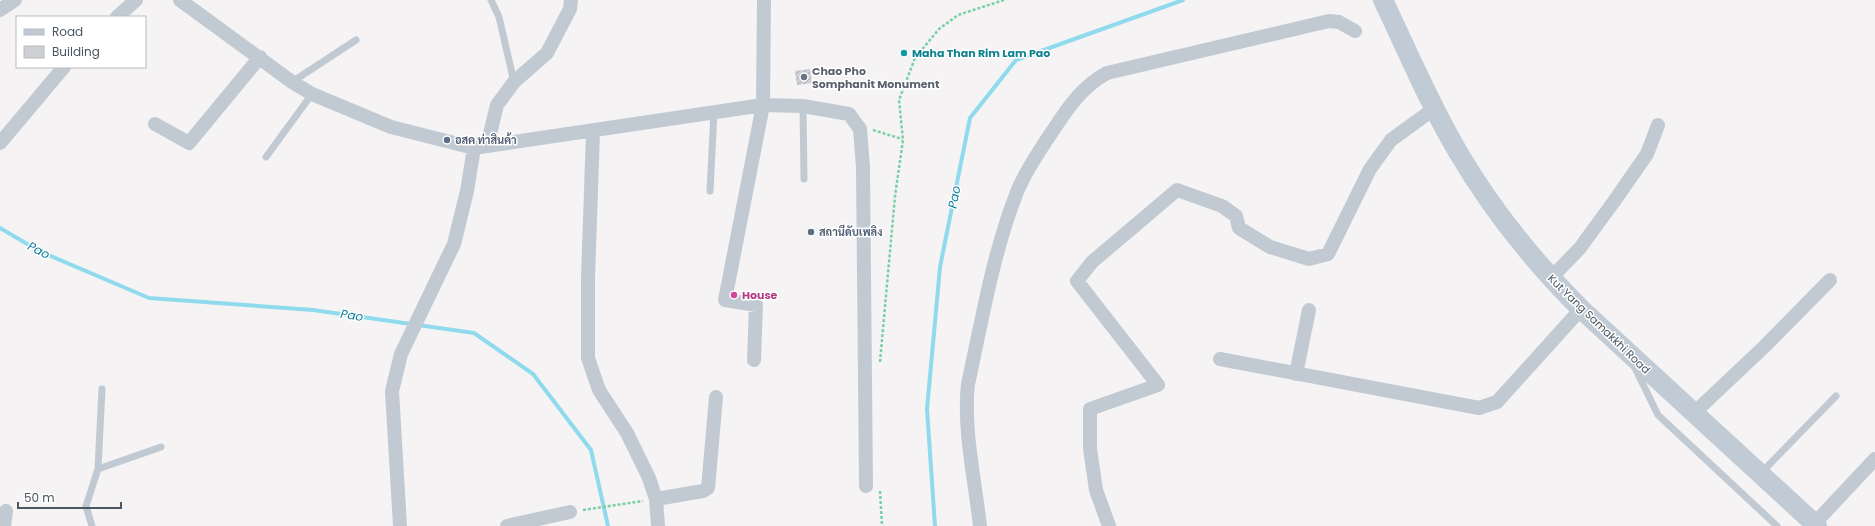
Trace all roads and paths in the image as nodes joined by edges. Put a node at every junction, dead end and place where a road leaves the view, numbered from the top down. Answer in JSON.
{"nodes":[{"id":1,"x":15,"y":0,"type":"edge"},
{"id":2,"x":136,"y":0,"type":"edge"},
{"id":3,"x":180,"y":0,"type":"edge"},
{"id":4,"x":491,"y":0,"type":"edge"},
{"id":5,"x":571,"y":0,"type":"edge"},
{"id":6,"x":764,"y":0,"type":"edge"},
{"id":7,"x":1004,"y":0,"type":"edge"},
{"id":8,"x":1383,"y":0,"type":"edge"},
{"id":9,"x":0,"y":10,"type":"edge"},
{"id":10,"x":118,"y":16,"type":"edge"},
{"id":11,"x":1355,"y":32,"type":"dead end"},
{"id":12,"x":356,"y":40,"type":"dead end"},
{"id":13,"x":260,"y":57,"type":"junction"},
{"id":14,"x":63,"y":68,"type":"edge"},
{"id":15,"x":292,"y":82,"type":"junction"},
{"id":16,"x":514,"y":82,"type":"junction"},
{"id":17,"x":312,"y":94,"type":"junction"},
{"id":18,"x":763,"y":105,"type":"junction"},
{"id":19,"x":803,"y":106,"type":"junction"},
{"id":20,"x":1435,"y":108,"type":"junction"},
{"id":21,"x":714,"y":112,"type":"junction"},
{"id":22,"x":154,"y":124,"type":"dead end"},
{"id":23,"x":1658,"y":125,"type":"dead end"},
{"id":24,"x":860,"y":129,"type":"junction"},
{"id":25,"x":593,"y":132,"type":"junction"},
{"id":26,"x":903,"y":140,"type":"junction"},
{"id":27,"x":0,"y":143,"type":"edge"},
{"id":28,"x":480,"y":147,"type":"junction"},
{"id":29,"x":266,"y":157,"type":"dead end"},
{"id":30,"x":804,"y":179,"type":"dead end"},
{"id":31,"x":710,"y":191,"type":"dead end"},
{"id":32,"x":1550,"y":279,"type":"junction"},
{"id":33,"x":1830,"y":280,"type":"dead end"},
{"id":34,"x":1581,"y":309,"type":"junction"},
{"id":35,"x":1310,"y":310,"type":"dead end"},
{"id":36,"x":1628,"y":352,"type":"junction"},
{"id":37,"x":1220,"y":359,"type":"dead end"},
{"id":38,"x":754,"y":360,"type":"dead end"},
{"id":39,"x":879,"y":366,"type":"dead end"},
{"id":40,"x":1296,"y":374,"type":"junction"},
{"id":41,"x":102,"y":389,"type":"dead end"},
{"id":42,"x":1836,"y":396,"type":"dead end"},
{"id":43,"x":716,"y":397,"type":"dead end"},
{"id":44,"x":1694,"y":413,"type":"junction"},
{"id":45,"x":161,"y":447,"type":"dead end"},
{"id":46,"x":1875,"y":459,"type":"edge"},
{"id":47,"x":98,"y":469,"type":"junction"},
{"id":48,"x":1760,"y":474,"type":"junction"},
{"id":49,"x":873,"y":488,"type":"joint"},
{"id":50,"x":656,"y":499,"type":"junction"},
{"id":51,"x":6,"y":511,"type":"dead end"},
{"id":52,"x":570,"y":512,"type":"joint"},
{"id":53,"x":1816,"y":525,"type":"edge"},
{"id":54,"x":4,"y":526,"type":"edge"},
{"id":55,"x":92,"y":526,"type":"edge"},
{"id":56,"x":400,"y":526,"type":"edge"},
{"id":57,"x":507,"y":526,"type":"edge"},
{"id":58,"x":658,"y":526,"type":"edge"},
{"id":59,"x":882,"y":526,"type":"edge"},
{"id":60,"x":980,"y":526,"type":"edge"},
{"id":61,"x":1109,"y":526,"type":"edge"},
{"id":62,"x":1777,"y":526,"type":"edge"}],
"edges":[{"from":1,"to":9,"type":"street"},
{"from":2,"to":10,"type":"street"},
{"from":3,"to":13,"type":"street"},
{"from":4,"to":16,"type":"lane"},
{"from":5,"to":16,"type":"street"},
{"from":6,"to":18,"type":"street"},
{"from":7,"to":26,"type":"path"},
{"from":8,"to":20,"type":"main road","name":"Kut Yang Samakkhi Road"},
{"from":11,"to":60,"type":"street"},
{"from":12,"to":15,"type":"lane"},
{"from":13,"to":15,"type":"street"},
{"from":13,"to":22,"type":"street"},
{"from":14,"to":27,"type":"street"},
{"from":15,"to":17,"type":"street"},
{"from":16,"to":28,"type":"street"},
{"from":17,"to":28,"type":"street"},
{"from":17,"to":29,"type":"lane"},
{"from":18,"to":19,"type":"street"},
{"from":18,"to":21,"type":"street"},
{"from":18,"to":38,"type":"street"},
{"from":19,"to":24,"type":"street"},
{"from":19,"to":30,"type":"lane"},
{"from":20,"to":32,"type":"main road","name":"Kut Yang Samakkhi Road"},
{"from":20,"to":61,"type":"street"},
{"from":21,"to":25,"type":"street"},
{"from":21,"to":31,"type":"lane"},
{"from":23,"to":32,"type":"street"},
{"from":24,"to":26,"type":"path"},
{"from":24,"to":49,"type":"street"},
{"from":25,"to":28,"type":"street"},
{"from":25,"to":50,"type":"street"},
{"from":26,"to":39,"type":"path"},
{"from":28,"to":56,"type":"street"},
{"from":32,"to":34,"type":"main road","name":"Kut Yang Samakkhi Road"},
{"from":33,"to":44,"type":"street"},
{"from":34,"to":36,"type":"main road","name":"Kut Yang Samakkhi Road"},
{"from":34,"to":40,"type":"street"},
{"from":35,"to":40,"type":"street"},
{"from":36,"to":44,"type":"main road","name":"Kut Yang Samakkhi Road"},
{"from":36,"to":62,"type":"lane"},
{"from":37,"to":40,"type":"street"},
{"from":41,"to":47,"type":"lane"},
{"from":42,"to":48,"type":"lane"},
{"from":43,"to":50,"type":"street"},
{"from":44,"to":48,"type":"main road","name":"Kut Yang Samakkhi Road"},
{"from":45,"to":47,"type":"lane"},
{"from":46,"to":53,"type":"street"},
{"from":47,"to":55,"type":"lane"},
{"from":48,"to":53,"type":"main road","name":"Kut Yang Samakkhi Road"},
{"from":49,"to":59,"type":"path"},
{"from":50,"to":52,"type":"path"},
{"from":50,"to":58,"type":"street"},
{"from":51,"to":54,"type":"street"},
{"from":52,"to":57,"type":"street"}]}
